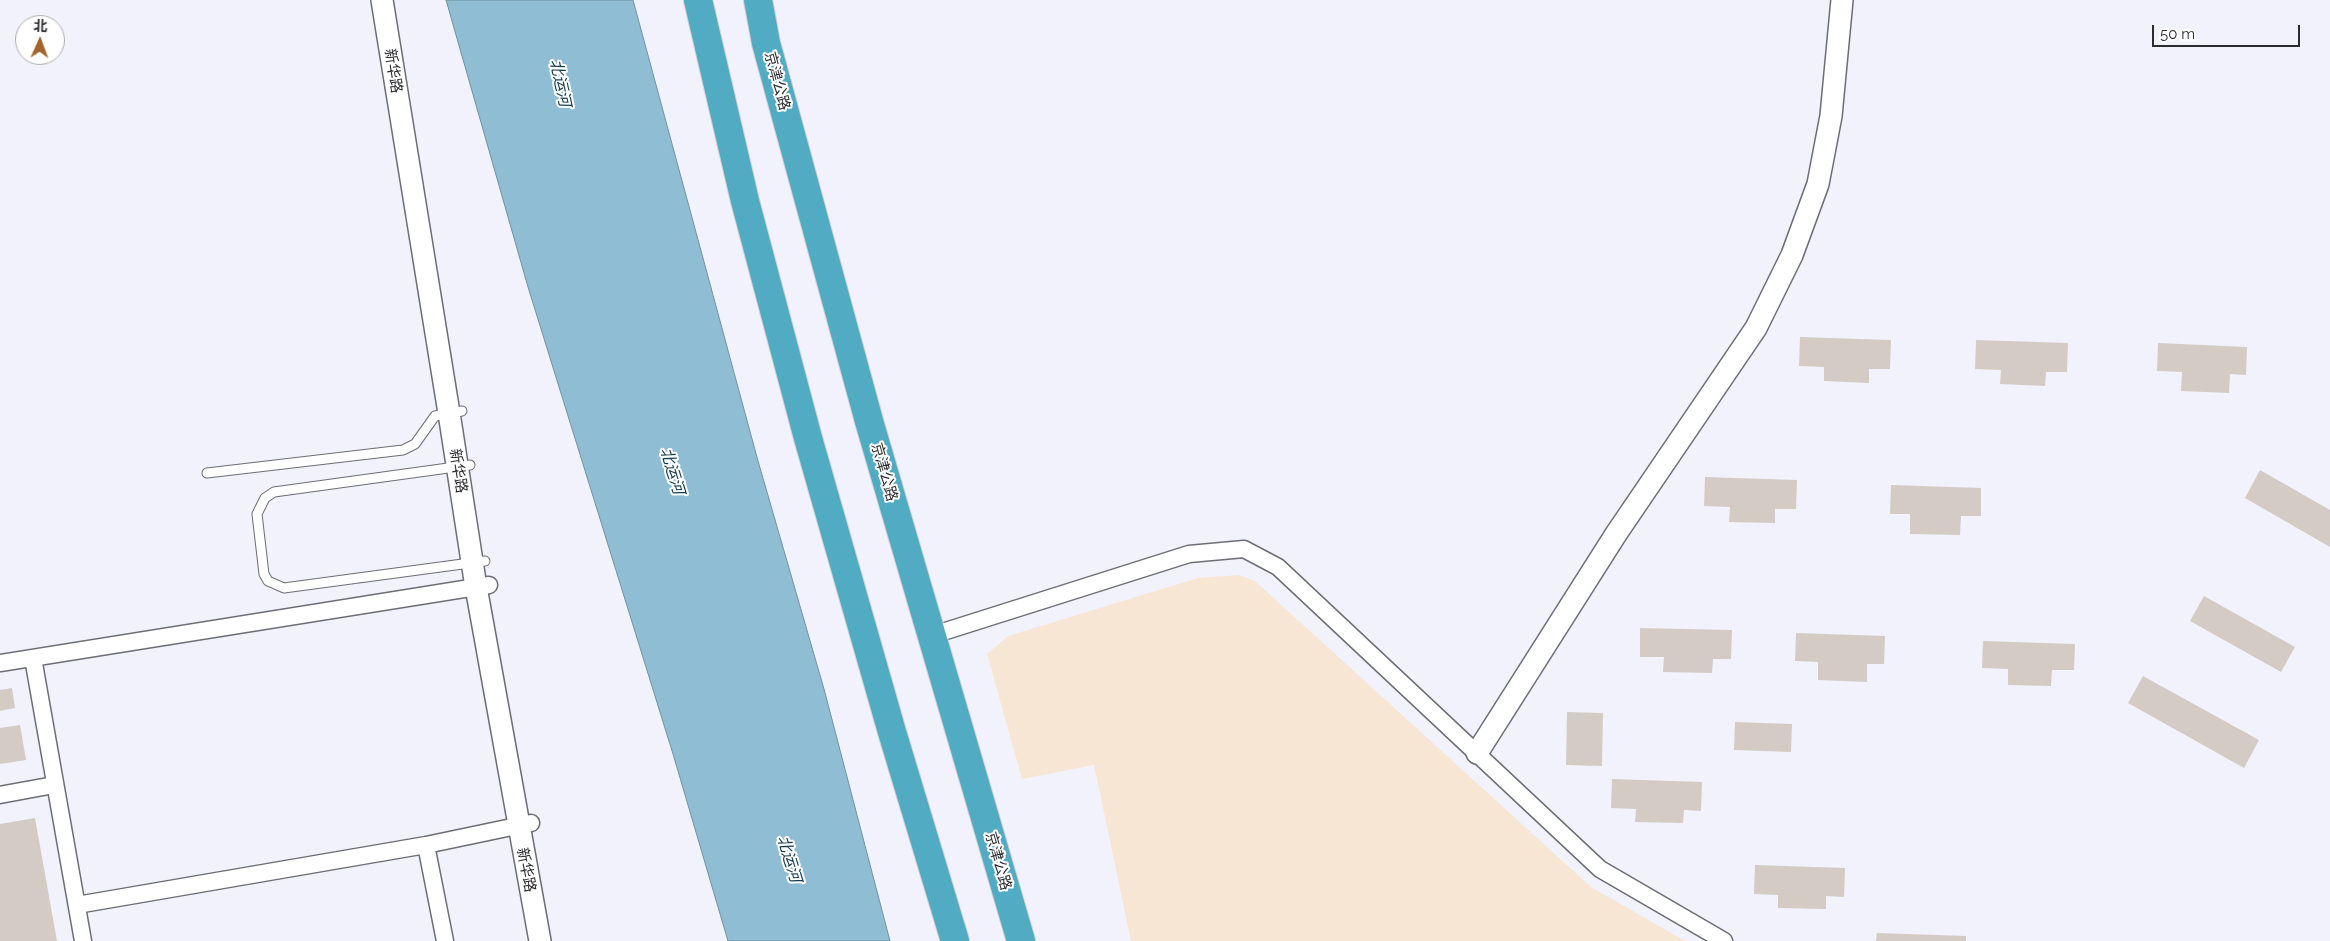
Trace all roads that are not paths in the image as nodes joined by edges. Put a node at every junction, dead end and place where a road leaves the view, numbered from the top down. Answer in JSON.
{"nodes":[{"id":1,"x":382,"y":0,"type":"edge"},
{"id":2,"x":395,"y":0,"type":"edge"},
{"id":3,"x":698,"y":0,"type":"edge"},
{"id":4,"x":758,"y":0,"type":"edge"},
{"id":5,"x":1842,"y":0,"type":"edge"},
{"id":6,"x":456,"y":412,"type":"junction"},
{"id":7,"x":464,"y":465,"type":"junction"},
{"id":8,"x":207,"y":473,"type":"dead end"},
{"id":9,"x":479,"y":562,"type":"junction"},
{"id":10,"x":482,"y":586,"type":"junction"},
{"id":11,"x":930,"y":636,"type":"junction"},
{"id":12,"x":33,"y":658,"type":"junction"},
{"id":13,"x":0,"y":663,"type":"edge"},
{"id":14,"x":1477,"y":753,"type":"junction"},
{"id":15,"x":54,"y":785,"type":"junction"},
{"id":16,"x":0,"y":795,"type":"edge"},
{"id":17,"x":524,"y":825,"type":"junction"},
{"id":18,"x":426,"y":845,"type":"junction"},
{"id":19,"x":77,"y":905,"type":"junction"},
{"id":20,"x":83,"y":941,"type":"edge"},
{"id":21,"x":445,"y":941,"type":"edge"},
{"id":22,"x":540,"y":941,"type":"edge"},
{"id":23,"x":553,"y":941,"type":"edge"},
{"id":24,"x":955,"y":941,"type":"edge"},
{"id":25,"x":1021,"y":941,"type":"edge"},
{"id":26,"x":1724,"y":941,"type":"edge"}],
"edges":[{"from":1,"to":6,"type":"street","name":"新华路"},
{"from":2,"to":6,"type":"street","name":"新华路"},
{"from":3,"to":24,"type":"highway"},
{"from":4,"to":11,"type":"highway","name":"京津公路"},
{"from":5,"to":14,"type":"street"},
{"from":6,"to":7,"type":"street","name":"新华路"},
{"from":6,"to":8,"type":"lane"},
{"from":7,"to":9,"type":"street","name":"新华路"},
{"from":7,"to":9,"type":"lane"},
{"from":9,"to":10,"type":"street","name":"新华路"},
{"from":10,"to":12,"type":"street"},
{"from":10,"to":17,"type":"street","name":"新华路"},
{"from":11,"to":14,"type":"street"},
{"from":11,"to":25,"type":"highway","name":"京津公路"},
{"from":12,"to":13,"type":"street"},
{"from":12,"to":15,"type":"street"},
{"from":14,"to":26,"type":"street"},
{"from":15,"to":16,"type":"street"},
{"from":15,"to":19,"type":"street"},
{"from":17,"to":18,"type":"street"},
{"from":17,"to":22,"type":"street","name":"新华路"},
{"from":17,"to":23,"type":"street","name":"新华路"},
{"from":18,"to":19,"type":"street"},
{"from":18,"to":21,"type":"street"},
{"from":19,"to":20,"type":"street"}]}
